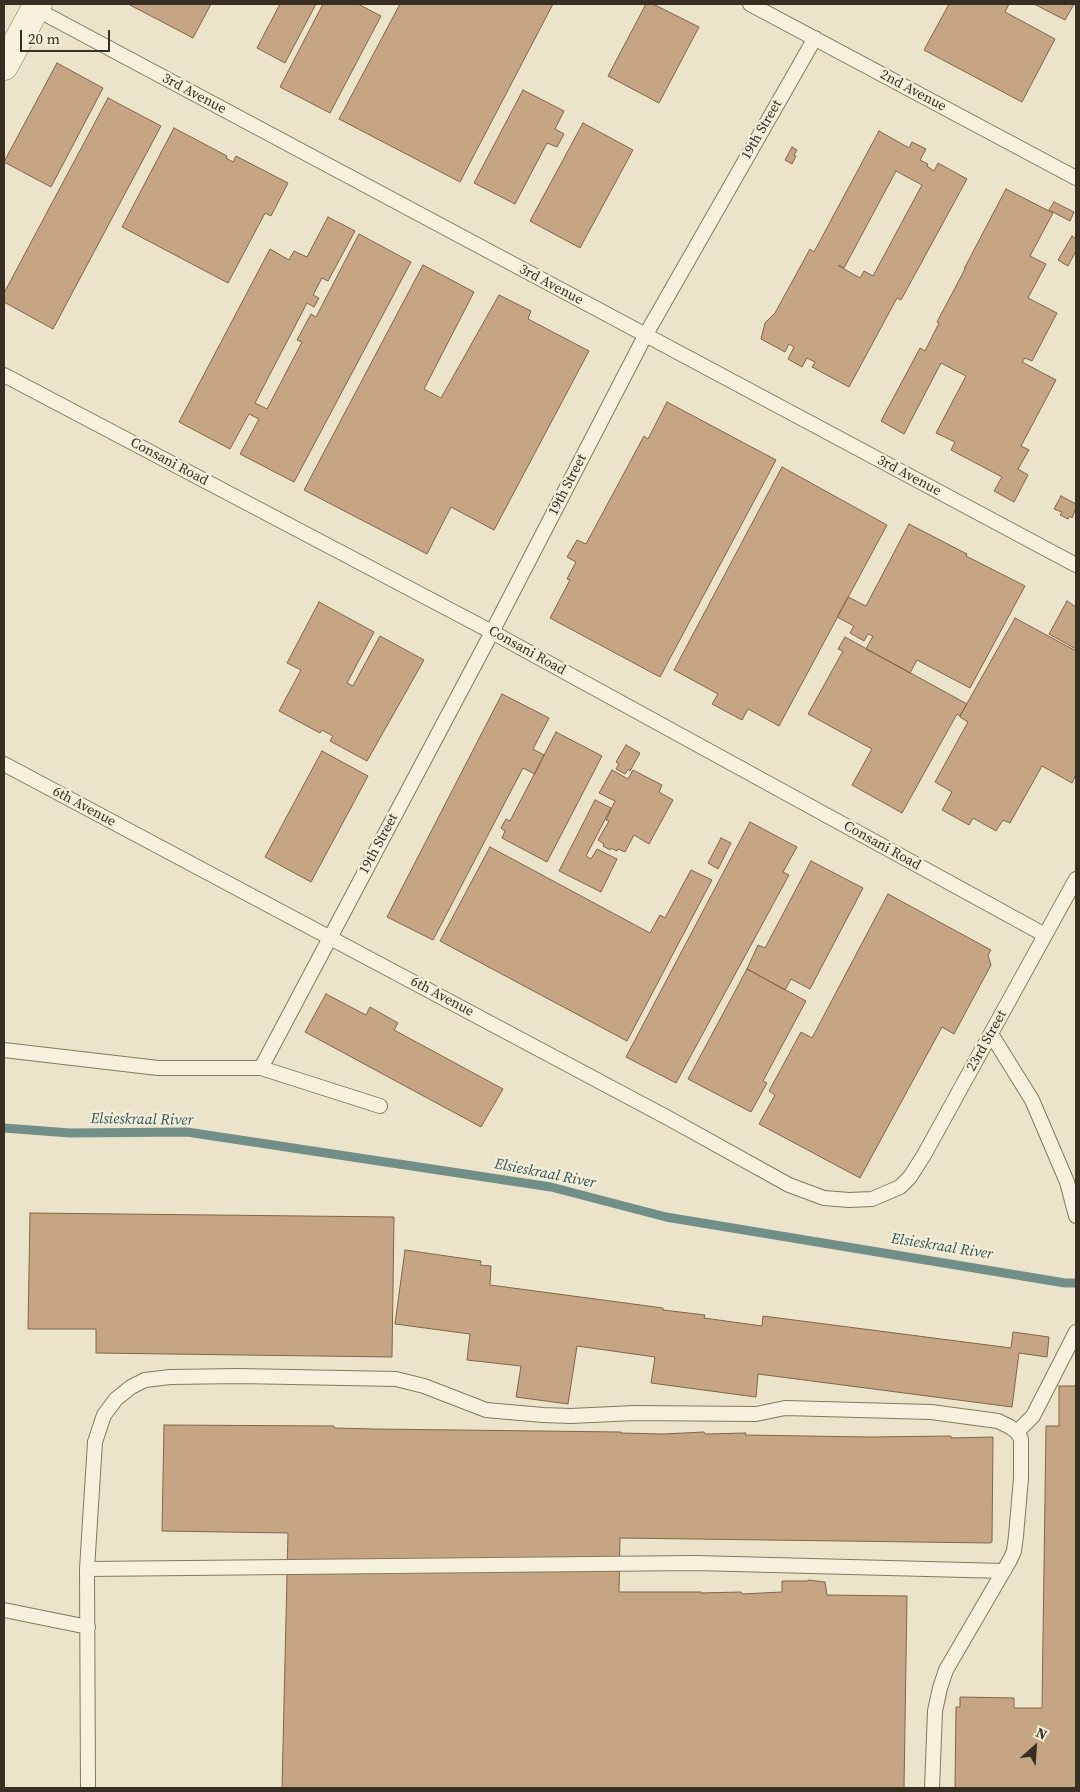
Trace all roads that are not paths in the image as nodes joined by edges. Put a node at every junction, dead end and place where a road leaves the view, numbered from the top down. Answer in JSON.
{"nodes":[{"id":1,"x":750,"y":4,"type":"edge"},
{"id":2,"x":34,"y":5,"type":"edge"},
{"id":3,"x":814,"y":38,"type":"junction"},
{"id":4,"x":4,"y":66,"type":"edge"},
{"id":5,"x":1076,"y":178,"type":"edge"},
{"id":6,"x":645,"y":336,"type":"junction"},
{"id":7,"x":4,"y":375,"type":"edge"},
{"id":8,"x":1076,"y":565,"type":"edge"},
{"id":9,"x":492,"y":632,"type":"junction"},
{"id":10,"x":4,"y":764,"type":"edge"},
{"id":11,"x":1076,"y":879,"type":"edge"},
{"id":12,"x":1045,"y":935,"type":"junction"},
{"id":13,"x":330,"y":937,"type":"junction"},
{"id":14,"x":991,"y":1034,"type":"junction"},
{"id":15,"x":4,"y":1050,"type":"edge"},
{"id":16,"x":261,"y":1068,"type":"junction"},
{"id":17,"x":380,"y":1106,"type":"dead end"},
{"id":18,"x":886,"y":1194,"type":"joint"},
{"id":19,"x":1076,"y":1216,"type":"edge"},
{"id":20,"x":1076,"y":1332,"type":"edge"},
{"id":21,"x":1017,"y":1432,"type":"junction"},
{"id":22,"x":87,"y":1569,"type":"junction"},
{"id":23,"x":1004,"y":1571,"type":"junction"},
{"id":24,"x":4,"y":1610,"type":"edge"},
{"id":25,"x":88,"y":1627,"type":"junction"},
{"id":26,"x":88,"y":1788,"type":"edge"},
{"id":27,"x":932,"y":1788,"type":"edge"}],
"edges":[{"from":1,"to":3,"type":"lane","name":"2nd Avenue"},
{"from":2,"to":4,"type":"street"},
{"from":2,"to":6,"type":"lane","name":"3rd Avenue"},
{"from":3,"to":5,"type":"lane","name":"2nd Avenue"},
{"from":3,"to":6,"type":"lane","name":"19th Street"},
{"from":6,"to":8,"type":"lane","name":"3rd Avenue"},
{"from":6,"to":9,"type":"lane","name":"19th Street"},
{"from":7,"to":9,"type":"lane","name":"Consani Road"},
{"from":9,"to":12,"type":"lane","name":"Consani Road"},
{"from":9,"to":13,"type":"lane","name":"19th Street"},
{"from":10,"to":13,"type":"lane","name":"6th Avenue"},
{"from":11,"to":12,"type":"lane","name":"23rd Street"},
{"from":12,"to":14,"type":"lane","name":"23rd Street"},
{"from":13,"to":16,"type":"lane","name":"19th Street"},
{"from":13,"to":18,"type":"lane","name":"6th Avenue"},
{"from":14,"to":18,"type":"lane","name":"23rd Street"},
{"from":14,"to":19,"type":"lane"},
{"from":15,"to":16,"type":"lane"},
{"from":16,"to":17,"type":"lane"},
{"from":20,"to":21,"type":"lane"},
{"from":21,"to":22,"type":"lane"},
{"from":21,"to":23,"type":"lane"},
{"from":22,"to":23,"type":"lane"},
{"from":22,"to":25,"type":"lane"},
{"from":23,"to":27,"type":"lane"},
{"from":24,"to":25,"type":"lane"},
{"from":25,"to":26,"type":"lane"}]}
